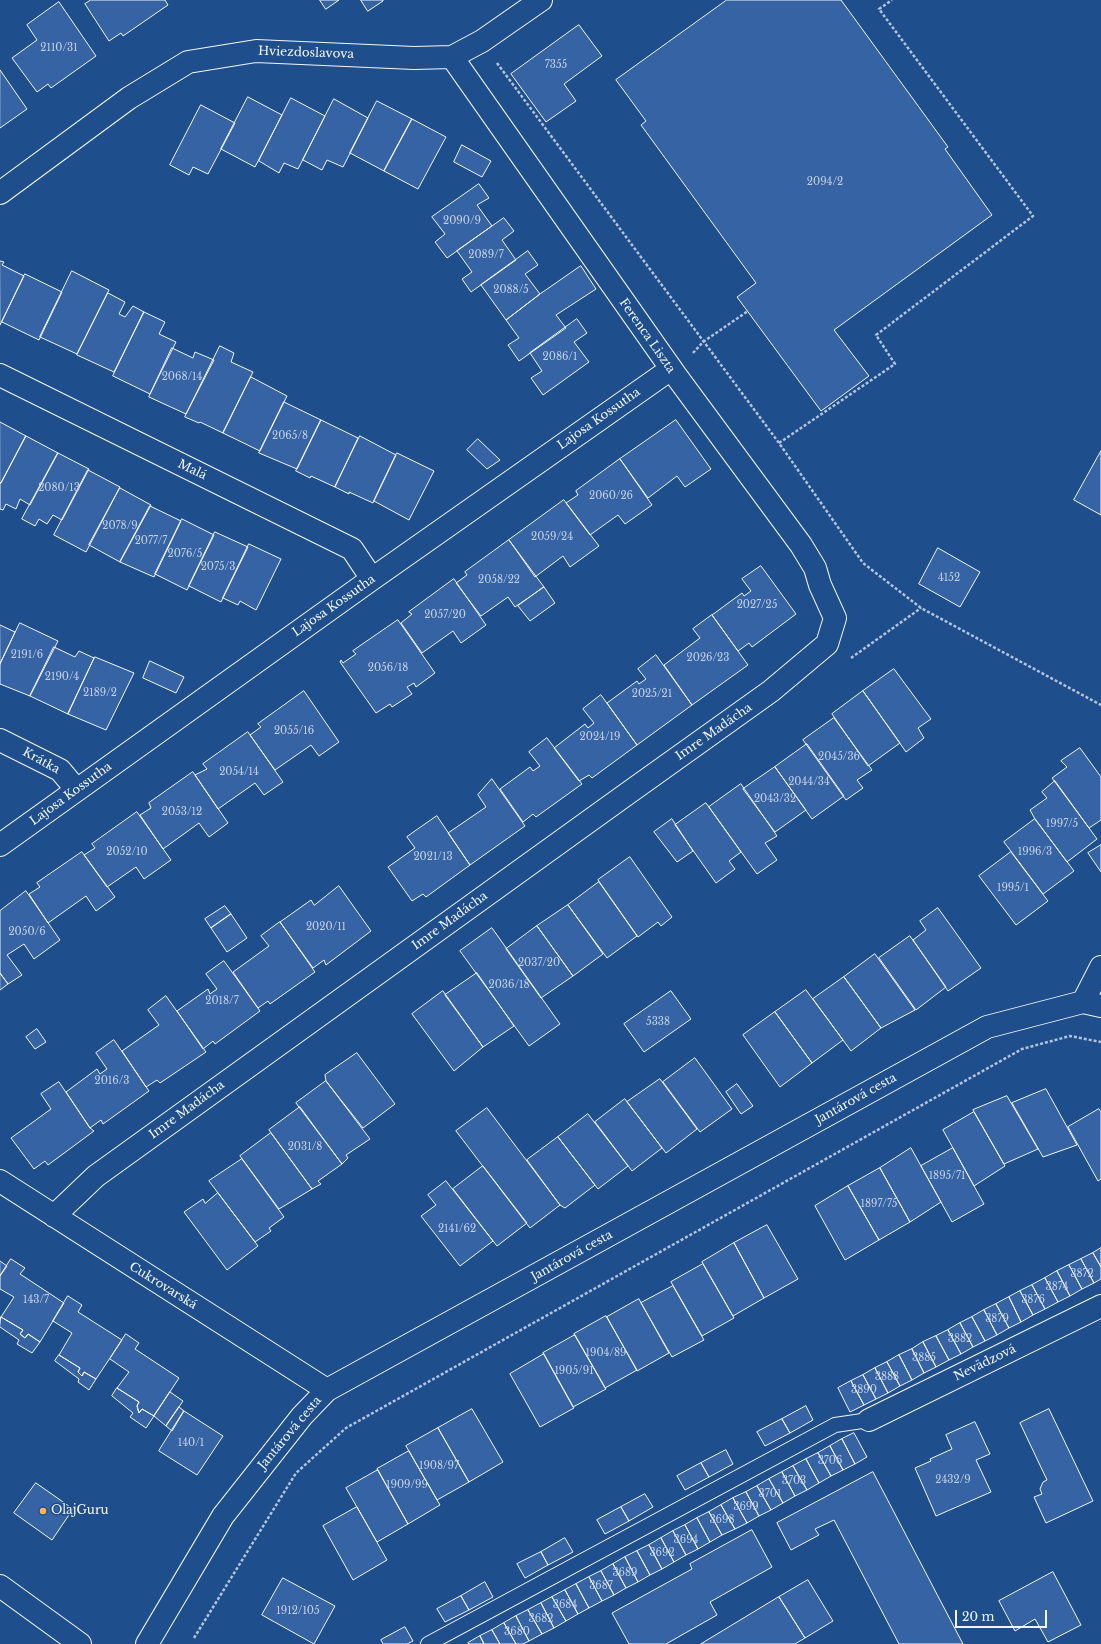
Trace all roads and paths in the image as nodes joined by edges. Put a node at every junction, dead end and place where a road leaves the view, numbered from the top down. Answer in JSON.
{"nodes":[{"id":1,"x":541,"y":0,"type":"edge"},
{"id":2,"x":892,"y":0,"type":"edge"},
{"id":3,"x":482,"y":42,"type":"junction"},
{"id":4,"x":452,"y":57,"type":"junction"},
{"id":5,"x":0,"y":193,"type":"edge"},
{"id":6,"x":748,"y":311,"type":"dead end"},
{"id":7,"x":703,"y":342,"type":"junction"},
{"id":8,"x":688,"y":357,"type":"dead end"},
{"id":9,"x":671,"y":369,"type":"junction"},
{"id":10,"x":0,"y":374,"type":"edge"},
{"id":11,"x":779,"y":443,"type":"junction"},
{"id":12,"x":372,"y":579,"type":"junction"},
{"id":13,"x":921,"y":608,"type":"junction"},
{"id":14,"x":828,"y":644,"type":"junction"},
{"id":15,"x":1101,"y":705,"type":"edge"},
{"id":16,"x":0,"y":740,"type":"edge"},
{"id":17,"x":76,"y":789,"type":"junction"},
{"id":18,"x":0,"y":845,"type":"edge"},
{"id":19,"x":1101,"y":967,"type":"edge"},
{"id":20,"x":1092,"y":1004,"type":"edge"},
{"id":21,"x":1101,"y":1042,"type":"edge"},
{"id":22,"x":0,"y":1181,"type":"edge"},
{"id":23,"x":54,"y":1216,"type":"junction"},
{"id":24,"x":1101,"y":1306,"type":"edge"},
{"id":25,"x":327,"y":1390,"type":"junction"},
{"id":26,"x":869,"y":1420,"type":"joint"},
{"id":27,"x":0,"y":1586,"type":"edge"},
{"id":28,"x":194,"y":1638,"type":"dead end"},
{"id":29,"x":80,"y":1644,"type":"edge"},
{"id":30,"x":147,"y":1644,"type":"edge"},
{"id":31,"x":428,"y":1644,"type":"edge"}],
"edges":[{"from":1,"to":3,"type":"street","name":"Hviezdoslavova"},
{"from":2,"to":11,"type":"path"},
{"from":3,"to":4,"type":"street","name":"Hviezdoslavova"},
{"from":3,"to":7,"type":"path"},
{"from":4,"to":5,"type":"street","name":"Hviezdoslavova"},
{"from":4,"to":9,"type":"street","name":"Ferenca Liszta"},
{"from":6,"to":7,"type":"path"},
{"from":7,"to":8,"type":"path"},
{"from":7,"to":11,"type":"path"},
{"from":9,"to":12,"type":"street","name":"Lajosa Kossutha"},
{"from":9,"to":14,"type":"street","name":"Ferenca Liszta"},
{"from":10,"to":12,"type":"street","name":"Malá"},
{"from":11,"to":13,"type":"path"},
{"from":12,"to":17,"type":"street","name":"Lajosa Kossutha"},
{"from":13,"to":14,"type":"path"},
{"from":13,"to":15,"type":"path"},
{"from":14,"to":23,"type":"street","name":"Imre Madácha"},
{"from":16,"to":17,"type":"street","name":"Krátka"},
{"from":17,"to":18,"type":"street","name":"Lajosa Kossutha"},
{"from":19,"to":20,"type":"street"},
{"from":20,"to":25,"type":"street","name":"Jantárová cesta"},
{"from":21,"to":28,"type":"path"},
{"from":22,"to":23,"type":"street","name":"Cukrovarská"},
{"from":23,"to":25,"type":"street","name":"Cukrovarská"},
{"from":24,"to":26,"type":"street","name":"Nevädzová"},
{"from":25,"to":30,"type":"street","name":"Jantárová cesta"},
{"from":26,"to":31,"type":"lane"},
{"from":27,"to":29,"type":"street"}]}
